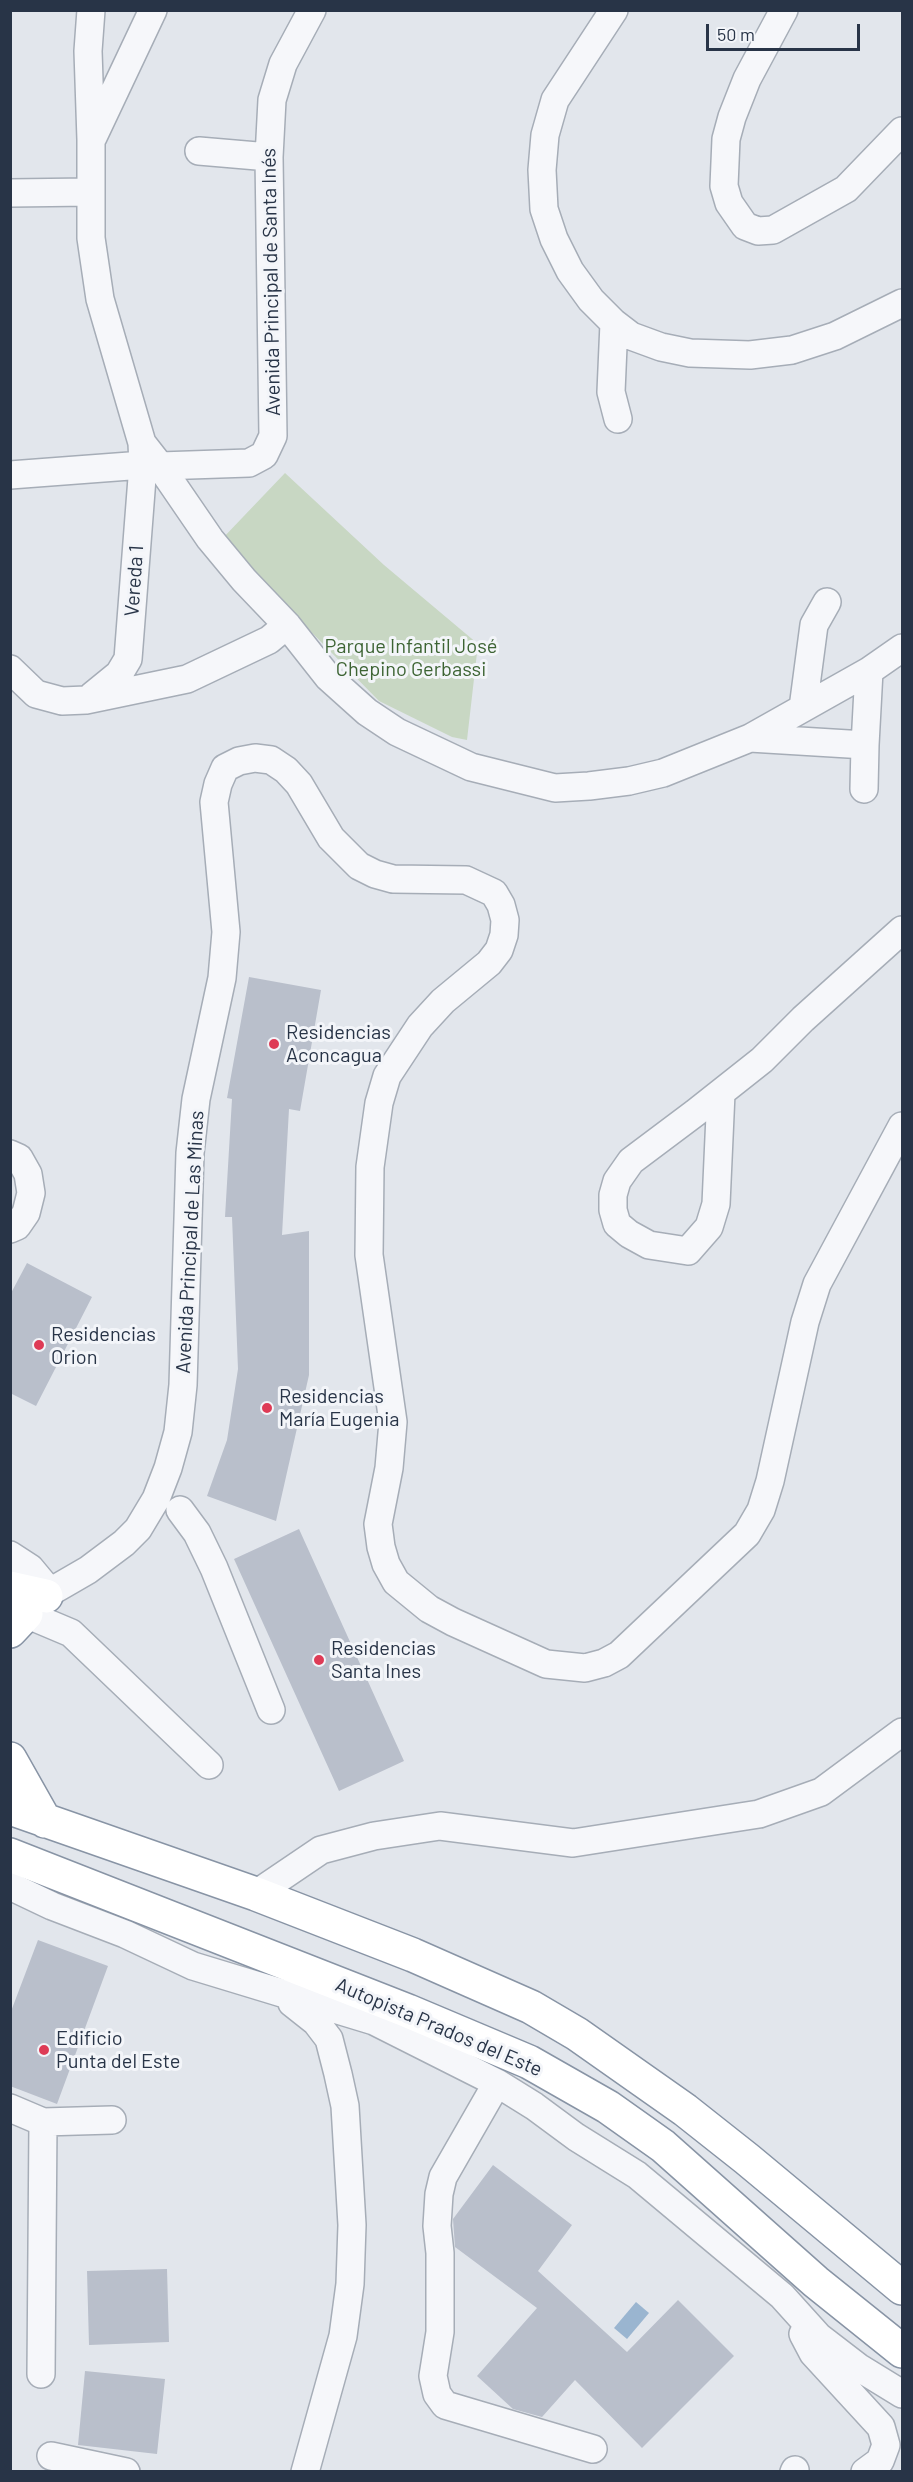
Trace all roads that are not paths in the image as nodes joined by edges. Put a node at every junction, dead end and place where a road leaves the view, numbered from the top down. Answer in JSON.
{"nodes":[{"id":1,"x":91,"y":10,"type":"edge"},
{"id":2,"x":153,"y":10,"type":"edge"},
{"id":3,"x":312,"y":10,"type":"edge"},
{"id":4,"x":614,"y":10,"type":"edge"},
{"id":5,"x":784,"y":10,"type":"edge"},
{"id":6,"x":903,"y":131,"type":"edge"},
{"id":7,"x":92,"y":140,"type":"junction"},
{"id":8,"x":199,"y":151,"type":"dead end"},
{"id":9,"x":269,"y":157,"type":"junction"},
{"id":10,"x":90,"y":192,"type":"junction"},
{"id":11,"x":10,"y":193,"type":"edge"},
{"id":12,"x":903,"y":303,"type":"edge"},
{"id":13,"x":614,"y":323,"type":"junction"},
{"id":14,"x":618,"y":418,"type":"dead end"},
{"id":15,"x":148,"y":458,"type":"junction"},
{"id":16,"x":10,"y":475,"type":"edge"},
{"id":17,"x":827,"y":602,"type":"dead end"},
{"id":18,"x":287,"y":625,"type":"junction"},
{"id":19,"x":903,"y":648,"type":"edge"},
{"id":20,"x":10,"y":669,"type":"edge"},
{"id":21,"x":869,"y":671,"type":"junction"},
{"id":22,"x":86,"y":700,"type":"junction"},
{"id":23,"x":803,"y":708,"type":"junction"},
{"id":24,"x":750,"y":738,"type":"junction"},
{"id":25,"x":865,"y":745,"type":"junction"},
{"id":26,"x":864,"y":789,"type":"dead end"},
{"id":27,"x":903,"y":930,"type":"edge"},
{"id":28,"x":721,"y":1093,"type":"junction"},
{"id":29,"x":903,"y":1126,"type":"edge"},
{"id":30,"x":10,"y":1154,"type":"edge"},
{"id":31,"x":10,"y":1229,"type":"edge"},
{"id":32,"x":180,"y":1510,"type":"dead end"},
{"id":33,"x":10,"y":1555,"type":"edge"},
{"id":34,"x":26,"y":1606,"type":"edge"},
{"id":35,"x":271,"y":1710,"type":"dead end"},
{"id":36,"x":903,"y":1732,"type":"edge"},
{"id":37,"x":10,"y":1759,"type":"edge"},
{"id":38,"x":209,"y":1765,"type":"dead end"},
{"id":39,"x":10,"y":1808,"type":"edge"},
{"id":40,"x":45,"y":1821,"type":"junction"},
{"id":41,"x":10,"y":1855,"type":"edge"},
{"id":42,"x":10,"y":1886,"type":"edge"},
{"id":43,"x":256,"y":1894,"type":"junction"},
{"id":44,"x":282,"y":1995,"type":"junction"},
{"id":45,"x":374,"y":2021,"type":"junction"},
{"id":46,"x":338,"y":2074,"type":"junction"},
{"id":47,"x":497,"y":2083,"type":"junction"},
{"id":48,"x":10,"y":2108,"type":"edge"},
{"id":49,"x":112,"y":2120,"type":"dead end"},
{"id":50,"x":43,"y":2122,"type":"junction"},
{"id":51,"x":903,"y":2288,"type":"edge"},
{"id":52,"x":782,"y":2296,"type":"junction"},
{"id":53,"x":903,"y":2351,"type":"edge"},
{"id":54,"x":41,"y":2374,"type":"dead end"},
{"id":55,"x":903,"y":2394,"type":"edge"},
{"id":56,"x":593,"y":2449,"type":"dead end"},
{"id":57,"x":51,"y":2456,"type":"dead end"},
{"id":58,"x":126,"y":2472,"type":"edge"},
{"id":59,"x":305,"y":2472,"type":"edge"},
{"id":60,"x":865,"y":2472,"type":"edge"}],
"edges":[{"from":1,"to":7,"type":"street"},
{"from":2,"to":7,"type":"street"},
{"from":3,"to":9,"type":"street","name":"Avenida Principal de Santa Inés"},
{"from":4,"to":13,"type":"street"},
{"from":5,"to":6,"type":"street"},
{"from":7,"to":10,"type":"street"},
{"from":8,"to":9,"type":"street"},
{"from":9,"to":15,"type":"street","name":"Avenida Principal de Santa Inés"},
{"from":10,"to":11,"type":"street"},
{"from":10,"to":15,"type":"street"},
{"from":12,"to":13,"type":"street"},
{"from":13,"to":14,"type":"street"},
{"from":15,"to":16,"type":"street","name":"Avenida Principal de Santa Inés"},
{"from":15,"to":18,"type":"street"},
{"from":15,"to":22,"type":"street","name":"Vereda 1"},
{"from":17,"to":23,"type":"street"},
{"from":18,"to":22,"type":"street"},
{"from":18,"to":24,"type":"street"},
{"from":19,"to":21,"type":"street"},
{"from":20,"to":22,"type":"street"},
{"from":21,"to":23,"type":"street"},
{"from":21,"to":25,"type":"street"},
{"from":23,"to":24,"type":"street"},
{"from":24,"to":25,"type":"street"},
{"from":25,"to":26,"type":"street"},
{"from":27,"to":28,"type":"street"},
{"from":28,"to":28,"type":"street"},
{"from":29,"to":34,"type":"street","name":"Avenida Principal de Las Minas"},
{"from":30,"to":31,"type":"street"},
{"from":32,"to":35,"type":"street"},
{"from":33,"to":34,"type":"street"},
{"from":34,"to":38,"type":"street"},
{"from":36,"to":43,"type":"street"},
{"from":37,"to":40,"type":"highway"},
{"from":39,"to":40,"type":"highway"},
{"from":40,"to":43,"type":"highway"},
{"from":41,"to":53,"type":"highway","name":"Autopista Prados del Este"},
{"from":42,"to":44,"type":"street"},
{"from":43,"to":51,"type":"highway"},
{"from":44,"to":45,"type":"street"},
{"from":44,"to":46,"type":"street"},
{"from":45,"to":46,"type":"street"},
{"from":45,"to":47,"type":"street"},
{"from":46,"to":59,"type":"street"},
{"from":47,"to":52,"type":"street"},
{"from":47,"to":56,"type":"street"},
{"from":48,"to":50,"type":"street"},
{"from":49,"to":50,"type":"street"},
{"from":50,"to":54,"type":"street"},
{"from":52,"to":55,"type":"street"},
{"from":52,"to":60,"type":"street"},
{"from":57,"to":58,"type":"street"}]}
